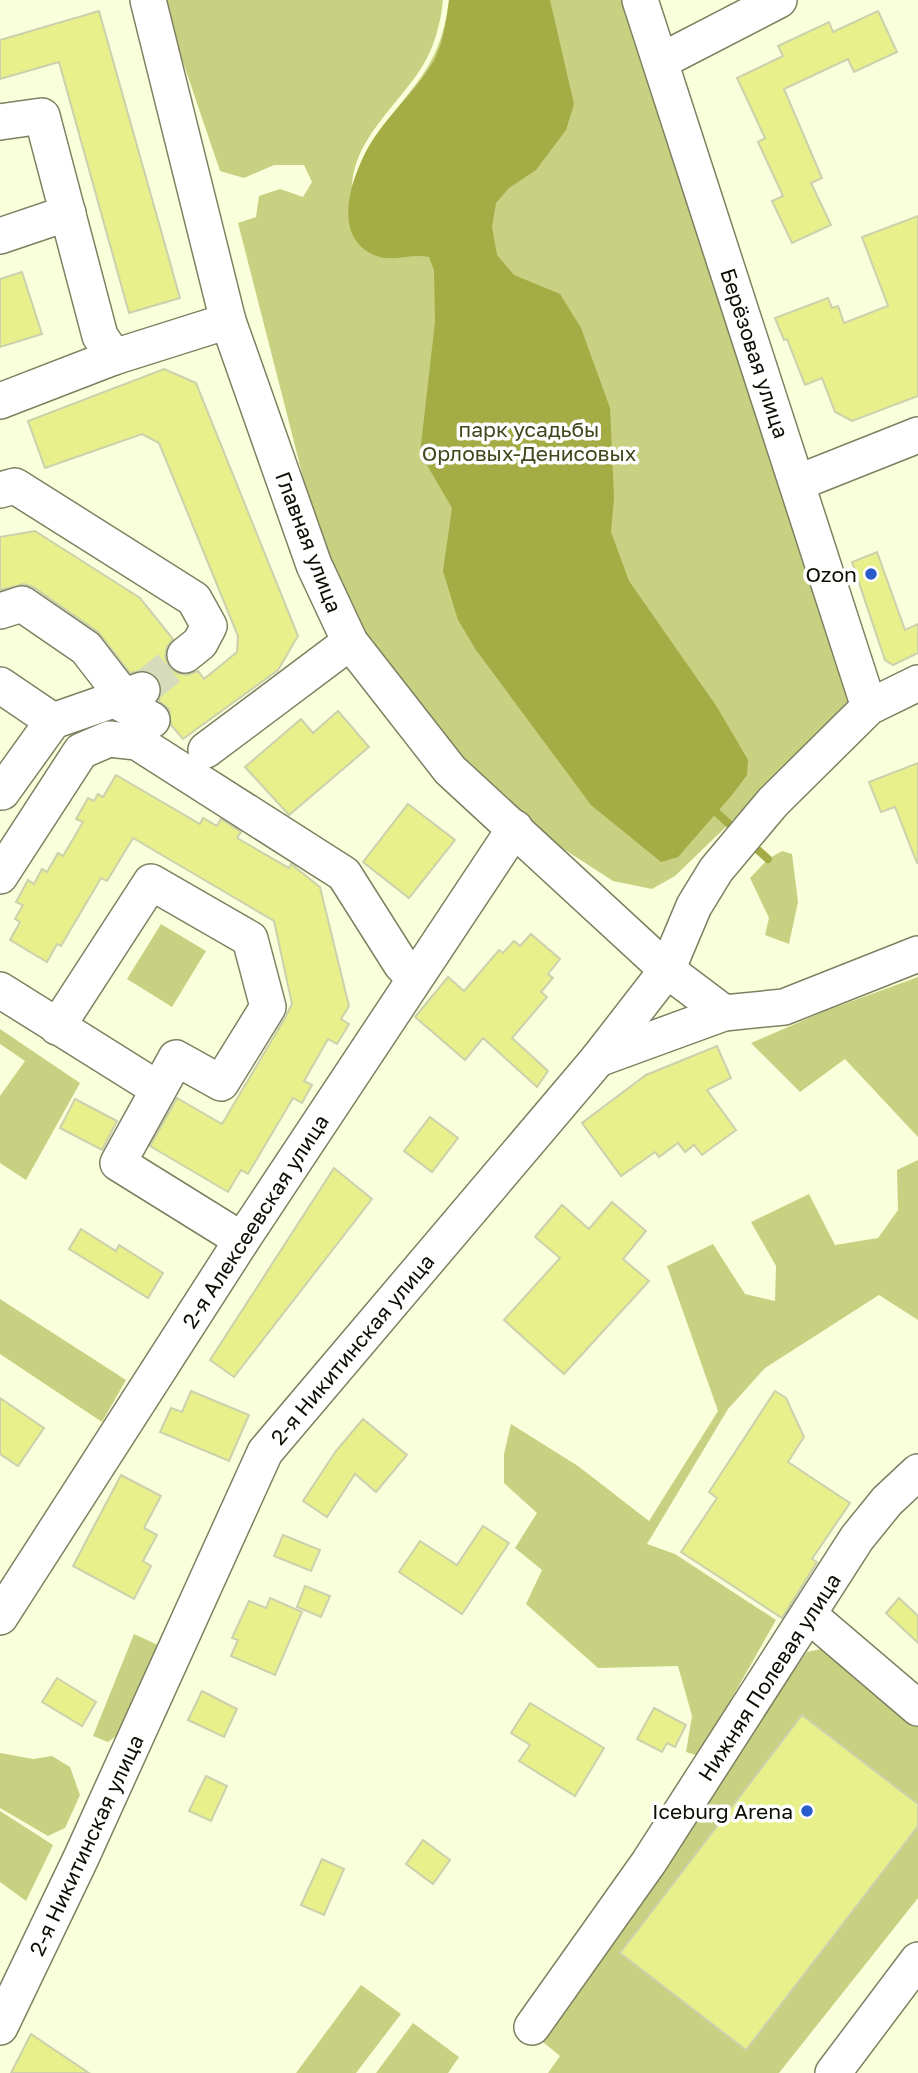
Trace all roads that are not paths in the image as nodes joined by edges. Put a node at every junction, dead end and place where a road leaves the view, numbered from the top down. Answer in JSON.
{"nodes":[{"id":1,"x":148,"y":0,"type":"edge"},
{"id":2,"x":640,"y":0,"type":"edge"},
{"id":3,"x":779,"y":0,"type":"edge"},
{"id":4,"x":661,"y":61,"type":"junction"},
{"id":5,"x":0,"y":122,"type":"edge"},
{"id":6,"x":68,"y":213,"type":"junction"},
{"id":7,"x":0,"y":236,"type":"edge"},
{"id":8,"x":228,"y":321,"type":"junction"},
{"id":9,"x":114,"y":357,"type":"junction"},
{"id":10,"x":0,"y":401,"type":"edge"},
{"id":11,"x":918,"y":435,"type":"edge"},
{"id":12,"x":797,"y":484,"type":"junction"},
{"id":13,"x":0,"y":490,"type":"edge"},
{"id":14,"x":0,"y":611,"type":"edge"},
{"id":15,"x":350,"y":642,"type":"junction"},
{"id":16,"x":185,"y":655,"type":"tunnel mouth"},
{"id":17,"x":918,"y":683,"type":"edge"},
{"id":18,"x":0,"y":685,"type":"edge"},
{"id":19,"x":869,"y":707,"type":"junction"},
{"id":20,"x":53,"y":721,"type":"junction"},
{"id":21,"x":206,"y":750,"type":"dead end"},
{"id":22,"x":0,"y":790,"type":"edge"},
{"id":23,"x":515,"y":828,"type":"junction"},
{"id":24,"x":0,"y":876,"type":"edge"},
{"id":25,"x":918,"y":954,"type":"edge"},
{"id":26,"x":667,"y":970,"type":"junction"},
{"id":27,"x":414,"y":978,"type":"junction"},
{"id":28,"x":0,"y":990,"type":"edge"},
{"id":29,"x":724,"y":1013,"type":"junction"},
{"id":30,"x":57,"y":1027,"type":"junction"},
{"id":31,"x":598,"y":1059,"type":"junction"},
{"id":32,"x":159,"y":1089,"type":"junction"},
{"id":33,"x":242,"y":1240,"type":"junction"},
{"id":34,"x":918,"y":1472,"type":"edge"},
{"id":35,"x":810,"y":1615,"type":"junction"},
{"id":36,"x":0,"y":1617,"type":"edge"},
{"id":37,"x":918,"y":1709,"type":"edge"},
{"id":38,"x":918,"y":1961,"type":"edge"},
{"id":39,"x":0,"y":2027,"type":"edge"},
{"id":40,"x":532,"y":2027,"type":"dead end"},
{"id":41,"x":833,"y":2073,"type":"edge"}],
"edges":[{"from":1,"to":8,"type":"street","name":"Главная улица"},
{"from":2,"to":4,"type":"street","name":"Берёзовая улица"},
{"from":3,"to":4,"type":"street"},
{"from":4,"to":12,"type":"street","name":"Берёзовая улица"},
{"from":5,"to":6,"type":"street"},
{"from":6,"to":7,"type":"street"},
{"from":6,"to":9,"type":"street"},
{"from":8,"to":9,"type":"street"},
{"from":8,"to":15,"type":"street","name":"Главная улица"},
{"from":9,"to":10,"type":"street"},
{"from":11,"to":12,"type":"street"},
{"from":12,"to":19,"type":"street","name":"Берёзовая улица"},
{"from":13,"to":16,"type":"street"},
{"from":14,"to":20,"type":"street"},
{"from":15,"to":21,"type":"street"},
{"from":15,"to":23,"type":"street","name":"Главная улица"},
{"from":17,"to":19,"type":"street","name":"2-я Никитинская улица"},
{"from":18,"to":20,"type":"street"},
{"from":19,"to":26,"type":"street","name":"2-я Никитинская улица"},
{"from":20,"to":22,"type":"street"},
{"from":23,"to":26,"type":"street","name":"Главная улица"},
{"from":23,"to":27,"type":"street","name":"2-я Алексеевская улица"},
{"from":24,"to":27,"type":"street"},
{"from":25,"to":29,"type":"street"},
{"from":26,"to":29,"type":"street"},
{"from":26,"to":31,"type":"street","name":"2-я Никитинская улица"},
{"from":27,"to":33,"type":"street","name":"2-я Алексеевская улица"},
{"from":28,"to":30,"type":"street"},
{"from":29,"to":31,"type":"street"},
{"from":30,"to":32,"type":"street"},
{"from":30,"to":32,"type":"street"},
{"from":31,"to":39,"type":"street","name":"2-я Никитинская улица"},
{"from":32,"to":33,"type":"street"},
{"from":33,"to":36,"type":"street","name":"2-я Алексеевская улица"},
{"from":34,"to":35,"type":"street","name":"Нижняя Полевая улица"},
{"from":35,"to":37,"type":"street"},
{"from":35,"to":40,"type":"street","name":"Нижняя Полевая улица"},
{"from":38,"to":41,"type":"street"}]}
